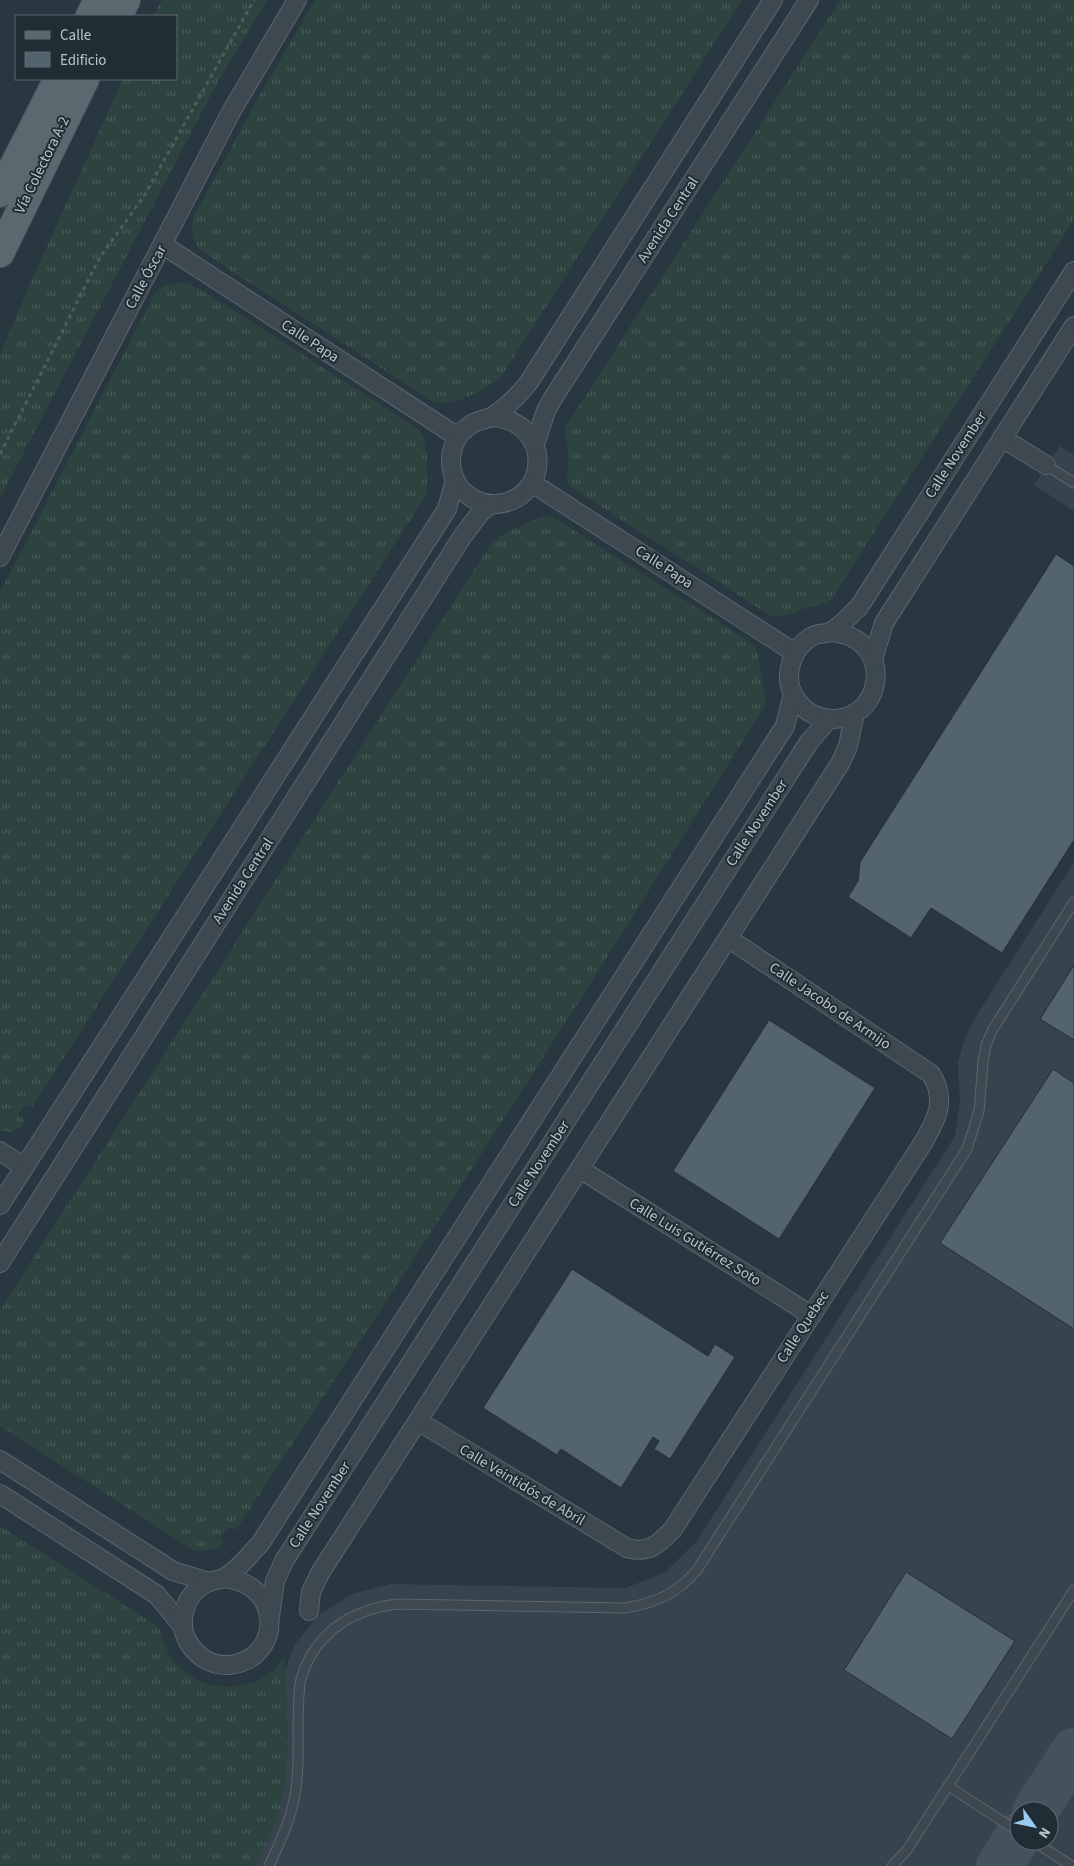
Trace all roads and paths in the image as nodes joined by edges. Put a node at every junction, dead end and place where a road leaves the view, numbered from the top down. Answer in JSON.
{"nodes":[{"id":1,"x":98,"y":0,"type":"edge"},
{"id":2,"x":126,"y":0,"type":"edge"},
{"id":3,"x":254,"y":0,"type":"edge"},
{"id":4,"x":296,"y":0,"type":"edge"},
{"id":5,"x":773,"y":0,"type":"edge"},
{"id":6,"x":808,"y":0,"type":"edge"},
{"id":7,"x":90,"y":15,"type":"edge"},
{"id":8,"x":118,"y":15,"type":"edge"},
{"id":9,"x":57,"y":80,"type":"edge"},
{"id":10,"x":85,"y":80,"type":"edge"},
{"id":11,"x":0,"y":193,"type":"edge"},
{"id":12,"x":163,"y":245,"type":"junction"},
{"id":13,"x":0,"y":252,"type":"edge"},
{"id":14,"x":1074,"y":271,"type":"edge"},
{"id":15,"x":1074,"y":326,"type":"edge"},
{"id":16,"x":492,"y":417,"type":"junction"},
{"id":17,"x":458,"y":437,"type":"junction"},
{"id":18,"x":1002,"y":438,"type":"junction"},
{"id":19,"x":535,"y":444,"type":"junction"},
{"id":20,"x":0,"y":454,"type":"edge"},
{"id":21,"x":1046,"y":465,"type":"joint"},
{"id":22,"x":455,"y":480,"type":"junction"},
{"id":23,"x":532,"y":483,"type":"junction"},
{"id":24,"x":1074,"y":483,"type":"edge"},
{"id":25,"x":491,"y":504,"type":"junction"},
{"id":26,"x":0,"y":557,"type":"edge"},
{"id":27,"x":830,"y":632,"type":"junction"},
{"id":28,"x":795,"y":653,"type":"junction"},
{"id":29,"x":873,"y":658,"type":"junction"},
{"id":30,"x":793,"y":694,"type":"junction"},
{"id":31,"x":855,"y":713,"type":"junction"},
{"id":32,"x":829,"y":719,"type":"junction"},
{"id":33,"x":1074,"y":902,"type":"edge"},
{"id":34,"x":728,"y":938,"type":"junction"},
{"id":35,"x":931,"y":1074,"type":"joint"},
{"id":36,"x":0,"y":1152,"type":"edge"},
{"id":37,"x":24,"y":1167,"type":"junction"},
{"id":38,"x":580,"y":1168,"type":"junction"},
{"id":39,"x":0,"y":1205,"type":"edge"},
{"id":40,"x":0,"y":1262,"type":"edge"},
{"id":41,"x":811,"y":1315,"type":"junction"},
{"id":42,"x":418,"y":1421,"type":"junction"},
{"id":43,"x":0,"y":1460,"type":"edge"},
{"id":44,"x":0,"y":1494,"type":"edge"},
{"id":45,"x":627,"y":1548,"type":"joint"},
{"id":46,"x":216,"y":1580,"type":"junction"},
{"id":47,"x":1074,"y":1590,"type":"edge"},
{"id":48,"x":309,"y":1611,"type":"dead end"},
{"id":49,"x":270,"y":1618,"type":"junction"},
{"id":50,"x":183,"y":1627,"type":"junction"},
{"id":51,"x":948,"y":1786,"type":"junction"},
{"id":52,"x":1009,"y":1826,"type":"edge"},
{"id":53,"x":1049,"y":1851,"type":"edge"},
{"id":54,"x":269,"y":1866,"type":"edge"},
{"id":55,"x":892,"y":1866,"type":"edge"},
{"id":56,"x":1072,"y":1866,"type":"edge"}],
"edges":[{"from":1,"to":7,"type":"main road"},
{"from":2,"to":8,"type":"main road"},
{"from":3,"to":20,"type":"path"},
{"from":4,"to":12,"type":"street","name":"Calle Óscar"},
{"from":5,"to":16,"type":"street","name":"Avenida Central"},
{"from":6,"to":19,"type":"street","name":"Avenida Central"},
{"from":9,"to":11,"type":"main road","name":"Vía Colectora A-2"},
{"from":10,"to":13,"type":"main road","name":"Vía Colectora A-2"},
{"from":12,"to":17,"type":"street","name":"Calle Papa"},
{"from":12,"to":26,"type":"street","name":"Calle Óscar"},
{"from":14,"to":27,"type":"street","name":"Calle November"},
{"from":15,"to":18,"type":"street","name":"Calle November"},
{"from":16,"to":17,"type":"street"},
{"from":16,"to":19,"type":"street"},
{"from":17,"to":22,"type":"street"},
{"from":18,"to":21,"type":"street","name":"Calle November"},
{"from":18,"to":29,"type":"street","name":"Calle November"},
{"from":19,"to":23,"type":"street"},
{"from":21,"to":24,"type":"lane"},
{"from":22,"to":25,"type":"street"},
{"from":22,"to":37,"type":"street","name":"Avenida Central"},
{"from":23,"to":25,"type":"street"},
{"from":23,"to":28,"type":"street","name":"Calle Papa"},
{"from":25,"to":40,"type":"street","name":"Avenida Central"},
{"from":27,"to":28,"type":"street"},
{"from":27,"to":29,"type":"street"},
{"from":28,"to":30,"type":"street"},
{"from":29,"to":31,"type":"street"},
{"from":30,"to":32,"type":"street"},
{"from":30,"to":46,"type":"street","name":"Calle November"},
{"from":31,"to":32,"type":"street"},
{"from":31,"to":34,"type":"street"},
{"from":32,"to":49,"type":"street","name":"Calle November"},
{"from":33,"to":54,"type":"lane"},
{"from":34,"to":35,"type":"street","name":"Calle Jacobo de Armijo"},
{"from":34,"to":38,"type":"street"},
{"from":35,"to":41,"type":"street","name":"Calle Quebec"},
{"from":36,"to":37,"type":"street"},
{"from":37,"to":39,"type":"street","name":"Avenida Central"},
{"from":38,"to":41,"type":"street","name":"Calle Luis Gutiérrez Soto"},
{"from":38,"to":42,"type":"street"},
{"from":41,"to":45,"type":"street","name":"Calle Quebec"},
{"from":42,"to":45,"type":"street","name":"Calle Veintidós de Abril"},
{"from":42,"to":48,"type":"street"},
{"from":43,"to":46,"type":"street"},
{"from":44,"to":50,"type":"street"},
{"from":46,"to":49,"type":"street"},
{"from":46,"to":50,"type":"street"},
{"from":47,"to":51,"type":"lane"},
{"from":49,"to":50,"type":"street"},
{"from":51,"to":52,"type":"lane"},
{"from":51,"to":55,"type":"lane"},
{"from":53,"to":56,"type":"lane"}]}
